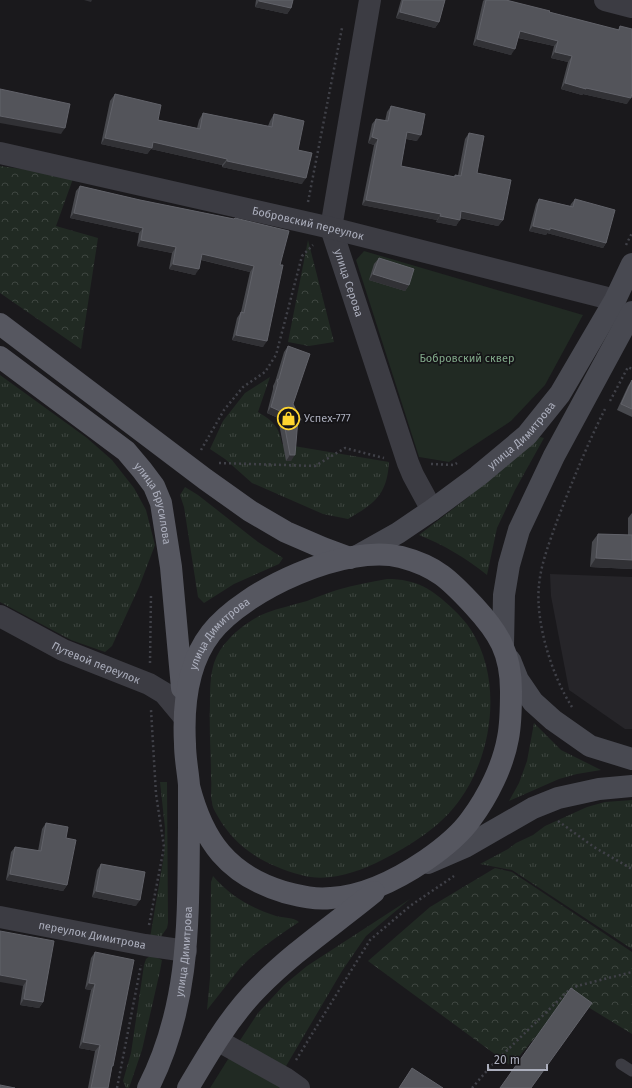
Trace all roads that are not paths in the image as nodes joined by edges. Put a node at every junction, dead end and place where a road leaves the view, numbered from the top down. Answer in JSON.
{"nodes":[{"id":1,"x":370,"y":0,"type":"edge"},
{"id":2,"x":605,"y":0,"type":"edge"},
{"id":3,"x":632,"y":7,"type":"edge"},
{"id":4,"x":0,"y":153,"type":"edge"},
{"id":5,"x":331,"y":228,"type":"junction"},
{"id":6,"x":628,"y":256,"type":"edge"},
{"id":7,"x":624,"y":306,"type":"edge"},
{"id":8,"x":0,"y":324,"type":"edge"},
{"id":9,"x":0,"y":357,"type":"edge"},
{"id":10,"x":432,"y":510,"type":"junction"},
{"id":11,"x":354,"y":557,"type":"junction"},
{"id":12,"x":0,"y":616,"type":"edge"},
{"id":13,"x":505,"y":650,"type":"junction"},
{"id":14,"x":184,"y":717,"type":"junction"},
{"id":15,"x":632,"y":759,"type":"edge"},
{"id":16,"x":189,"y":786,"type":"junction"},
{"id":17,"x":632,"y":786,"type":"edge"},
{"id":18,"x":410,"y":871,"type":"junction"},
{"id":19,"x":383,"y":884,"type":"junction"},
{"id":20,"x":0,"y":917,"type":"edge"},
{"id":21,"x":186,"y":951,"type":"junction"},
{"id":22,"x":217,"y":1040,"type":"junction"},
{"id":23,"x":621,"y":1064,"type":"dead end"},
{"id":24,"x":632,"y":1071,"type":"edge"},
{"id":25,"x":292,"y":1083,"type":"edge"},
{"id":26,"x":148,"y":1088,"type":"edge"},
{"id":27,"x":188,"y":1088,"type":"edge"}],
"edges":[{"from":1,"to":5,"type":"street","name":"улица Серова"},
{"from":2,"to":3,"type":"street"},
{"from":4,"to":5,"type":"street","name":"Бобровский переулок"},
{"from":5,"to":7,"type":"street","name":"Бобровский переулок"},
{"from":5,"to":10,"type":"street","name":"улица Серова"},
{"from":6,"to":7,"type":"main road","name":"улица Димитрова"},
{"from":7,"to":10,"type":"main road","name":"улица Димитрова"},
{"from":7,"to":13,"type":"main road","name":"улица Димитрова"},
{"from":8,"to":11,"type":"main road"},
{"from":9,"to":14,"type":"main road","name":"улица Брусилова"},
{"from":10,"to":11,"type":"main road","name":"улица Димитрова"},
{"from":11,"to":13,"type":"main road","name":"улица Димитрова"},
{"from":11,"to":14,"type":"main road","name":"улица Димитрова"},
{"from":12,"to":14,"type":"street","name":"Путевой переулок"},
{"from":13,"to":15,"type":"main road"},
{"from":13,"to":18,"type":"main road","name":"улица Димитрова"},
{"from":14,"to":16,"type":"main road","name":"улица Димитрова"},
{"from":16,"to":19,"type":"main road","name":"улица Димитрова"},
{"from":16,"to":21,"type":"main road","name":"улица Димитрова"},
{"from":17,"to":18,"type":"main road"},
{"from":18,"to":19,"type":"main road","name":"улица Димитрова"},
{"from":19,"to":22,"type":"main road","name":"улица Димитрова"},
{"from":20,"to":21,"type":"street","name":"переулок Димитрова"},
{"from":21,"to":26,"type":"main road","name":"улица Димитрова"},
{"from":22,"to":25,"type":"street"},
{"from":22,"to":27,"type":"main road","name":"улица Димитрова"},
{"from":23,"to":24,"type":"lane"}]}
